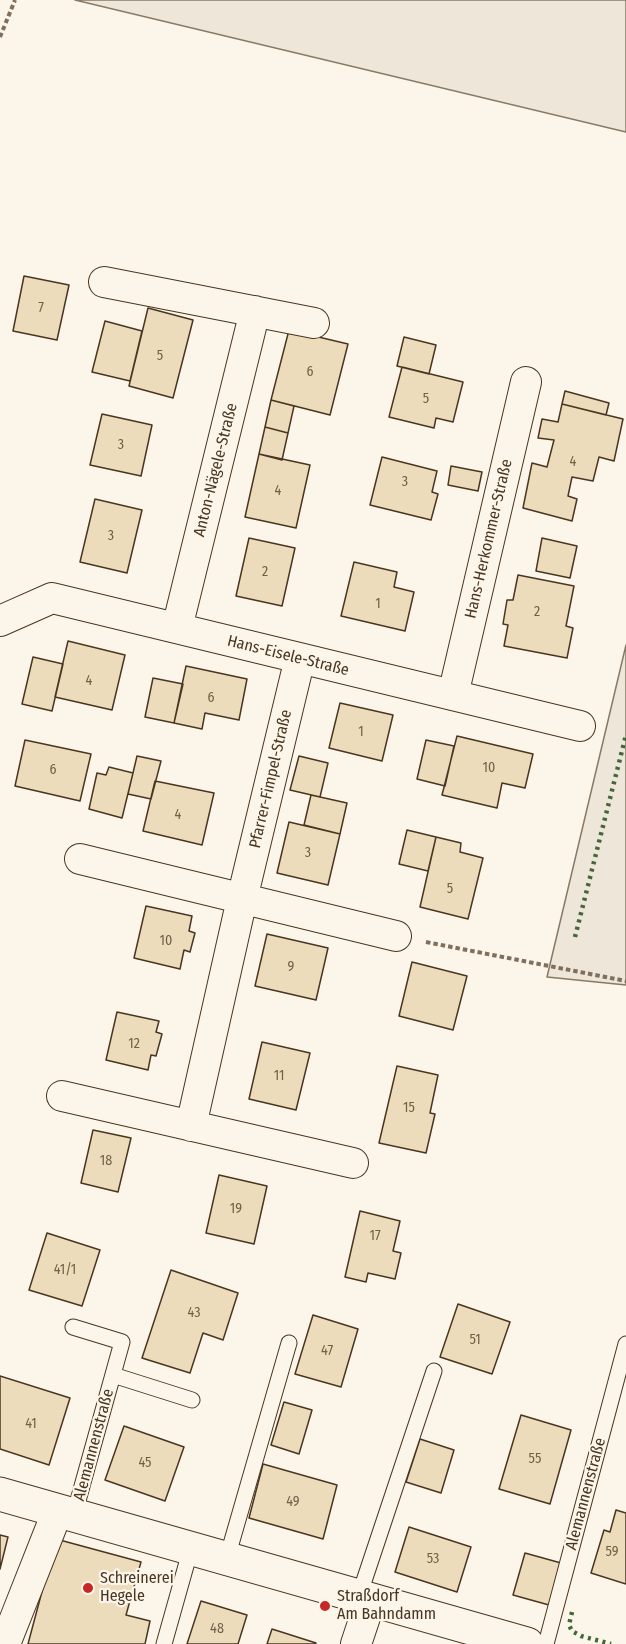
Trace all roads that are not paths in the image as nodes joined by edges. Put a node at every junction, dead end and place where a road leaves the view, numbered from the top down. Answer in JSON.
{"nodes":[{"id":1,"x":104,"y":282,"type":"dead end"},
{"id":2,"x":255,"y":311,"type":"junction"},
{"id":3,"x":315,"y":323,"type":"dead end"},
{"id":4,"x":526,"y":382,"type":"dead end"},
{"id":5,"x":0,"y":621,"type":"edge"},
{"id":6,"x":177,"y":628,"type":"junction"},
{"id":7,"x":300,"y":658,"type":"junction"},
{"id":8,"x":453,"y":695,"type":"junction"},
{"id":9,"x":580,"y":726,"type":"dead end"},
{"id":10,"x":80,"y":859,"type":"dead end"},
{"id":11,"x":242,"y":899,"type":"junction"},
{"id":12,"x":396,"y":936,"type":"road end"},
{"id":13,"x":62,"y":1096,"type":"dead end"},
{"id":14,"x":191,"y":1126,"type":"junction"},
{"id":15,"x":353,"y":1163,"type":"dead end"},
{"id":16,"x":73,"y":1327,"type":"dead end"},
{"id":17,"x":289,"y":1343,"type":"dead end"},
{"id":18,"x":626,"y":1344,"type":"edge"},
{"id":19,"x":434,"y":1371,"type":"dead end"},
{"id":20,"x":113,"y":1375,"type":"junction"},
{"id":21,"x":192,"y":1400,"type":"dead end"},
{"id":22,"x":0,"y":1494,"type":"edge"},
{"id":23,"x":66,"y":1512,"type":"junction"},
{"id":24,"x":191,"y":1548,"type":"junction"},
{"id":25,"x":226,"y":1558,"type":"junction"},
{"id":26,"x":365,"y":1598,"type":"junction"},
{"id":27,"x":5,"y":1644,"type":"edge"},
{"id":28,"x":164,"y":1644,"type":"edge"},
{"id":29,"x":356,"y":1644,"type":"edge"},
{"id":30,"x":527,"y":1644,"type":"edge"},
{"id":31,"x":546,"y":1644,"type":"edge"}],
"edges":[{"from":1,"to":2,"type":"street"},
{"from":2,"to":3,"type":"street"},
{"from":2,"to":6,"type":"street","name":"Anton-Nägele-Straße"},
{"from":4,"to":8,"type":"street","name":"Hans-Herkommer-Straße"},
{"from":5,"to":6,"type":"street","name":"Hans-Eisele-Straße"},
{"from":6,"to":7,"type":"street","name":"Hans-Eisele-Straße"},
{"from":7,"to":8,"type":"street","name":"Hans-Eisele-Straße"},
{"from":7,"to":11,"type":"street","name":"Pfarrer-Fimpel-Straße"},
{"from":8,"to":9,"type":"street","name":"Hans-Eisele-Straße"},
{"from":10,"to":11,"type":"street"},
{"from":11,"to":12,"type":"street"},
{"from":11,"to":14,"type":"street","name":"Pfarrer-Fimpel-Straße"},
{"from":13,"to":14,"type":"street"},
{"from":14,"to":15,"type":"street"},
{"from":16,"to":20,"type":"lane","name":"Alemannenstraße"},
{"from":17,"to":25,"type":"lane"},
{"from":18,"to":31,"type":"lane","name":"Alemannenstraße"},
{"from":19,"to":26,"type":"lane"},
{"from":20,"to":21,"type":"lane","name":"Alemannenstraße"},
{"from":20,"to":23,"type":"lane","name":"Alemannenstraße"},
{"from":22,"to":23,"type":"street","name":"Alemannenstraße"},
{"from":23,"to":24,"type":"street","name":"Alemannenstraße"},
{"from":23,"to":27,"type":"street"},
{"from":24,"to":25,"type":"street","name":"Alemannenstraße"},
{"from":24,"to":28,"type":"lane"},
{"from":25,"to":26,"type":"street","name":"Alemannenstraße"},
{"from":26,"to":29,"type":"street"},
{"from":26,"to":30,"type":"street","name":"Alemannenstraße"}]}
